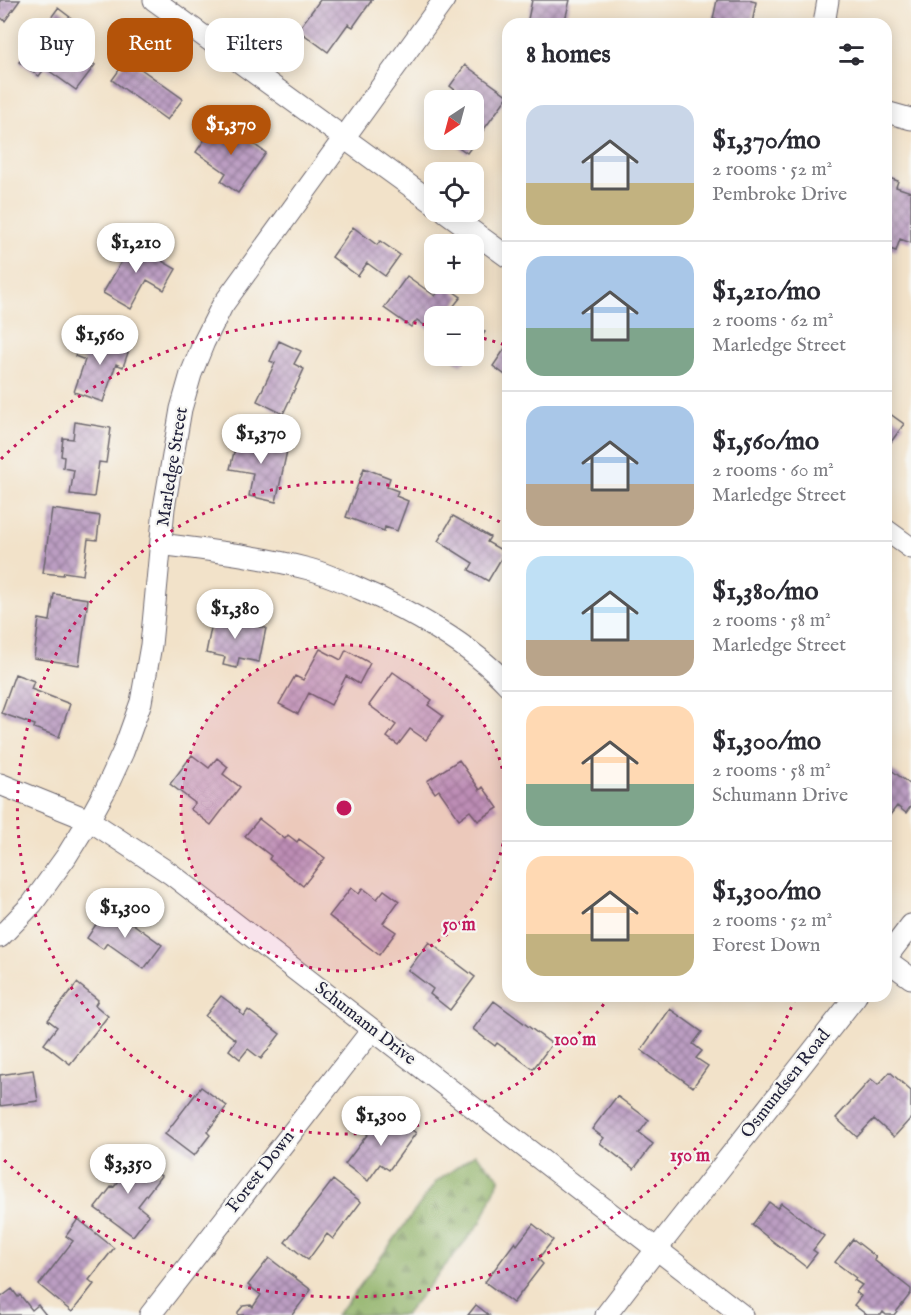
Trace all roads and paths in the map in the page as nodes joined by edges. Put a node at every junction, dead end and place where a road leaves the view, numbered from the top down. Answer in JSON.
{"nodes":[{"id":1,"x":154,"y":0,"type":"edge"},
{"id":2,"x":444,"y":0,"type":"edge"},
{"id":3,"x":828,"y":0,"type":"edge"},
{"id":4,"x":825,"y":18,"type":"edge"},
{"id":5,"x":892,"y":114,"type":"edge"},
{"id":6,"x":911,"y":119,"type":"edge"},
{"id":7,"x":344,"y":138,"type":"junction"},
{"id":8,"x":424,"y":196,"type":"edge"},
{"id":9,"x":460,"y":222,"type":"edge"},
{"id":10,"x":502,"y":253,"type":"edge"},
{"id":11,"x":892,"y":534,"type":"edge"},
{"id":12,"x":161,"y":544,"type":"junction"},
{"id":13,"x":911,"y":548,"type":"edge"},
{"id":14,"x":502,"y":678,"type":"edge"},
{"id":15,"x":0,"y":784,"type":"edge"},
{"id":16,"x":89,"y":820,"type":"junction"},
{"id":17,"x":911,"y":925,"type":"edge"},
{"id":18,"x":0,"y":938,"type":"edge"},
{"id":19,"x":892,"y":951,"type":"edge"},
{"id":20,"x":892,"y":964,"type":"edge"},
{"id":21,"x":911,"y":978,"type":"edge"},
{"id":22,"x":851,"y":1002,"type":"edge"},
{"id":23,"x":372,"y":1030,"type":"junction"},
{"id":24,"x":656,"y":1250,"type":"junction"},
{"id":25,"x":150,"y":1315,"type":"edge"},
{"id":26,"x":606,"y":1315,"type":"edge"},
{"id":27,"x":742,"y":1315,"type":"edge"}],
"edges":[{"from":1,"to":7,"type":"street"},
{"from":2,"to":7,"type":"street","name":"Marledge Street"},
{"from":3,"to":4,"type":"street"},
{"from":5,"to":6,"type":"street"},
{"from":7,"to":8,"type":"street"},
{"from":7,"to":12,"type":"street","name":"Marledge Street"},
{"from":9,"to":10,"type":"street"},
{"from":11,"to":13,"type":"street"},
{"from":12,"to":14,"type":"street"},
{"from":12,"to":16,"type":"street","name":"Marledge Street"},
{"from":15,"to":16,"type":"street","name":"Schumann Drive"},
{"from":16,"to":18,"type":"street","name":"Marledge Street"},
{"from":16,"to":23,"type":"street","name":"Schumann Drive"},
{"from":17,"to":19,"type":"street"},
{"from":20,"to":21,"type":"street"},
{"from":22,"to":24,"type":"street","name":"Osmundsen Road"},
{"from":23,"to":24,"type":"street","name":"Schumann Drive"},
{"from":23,"to":25,"type":"street","name":"Forest Down"},
{"from":24,"to":26,"type":"street","name":"Osmundsen Road"},
{"from":24,"to":27,"type":"street","name":"Schumann Drive"}]}
